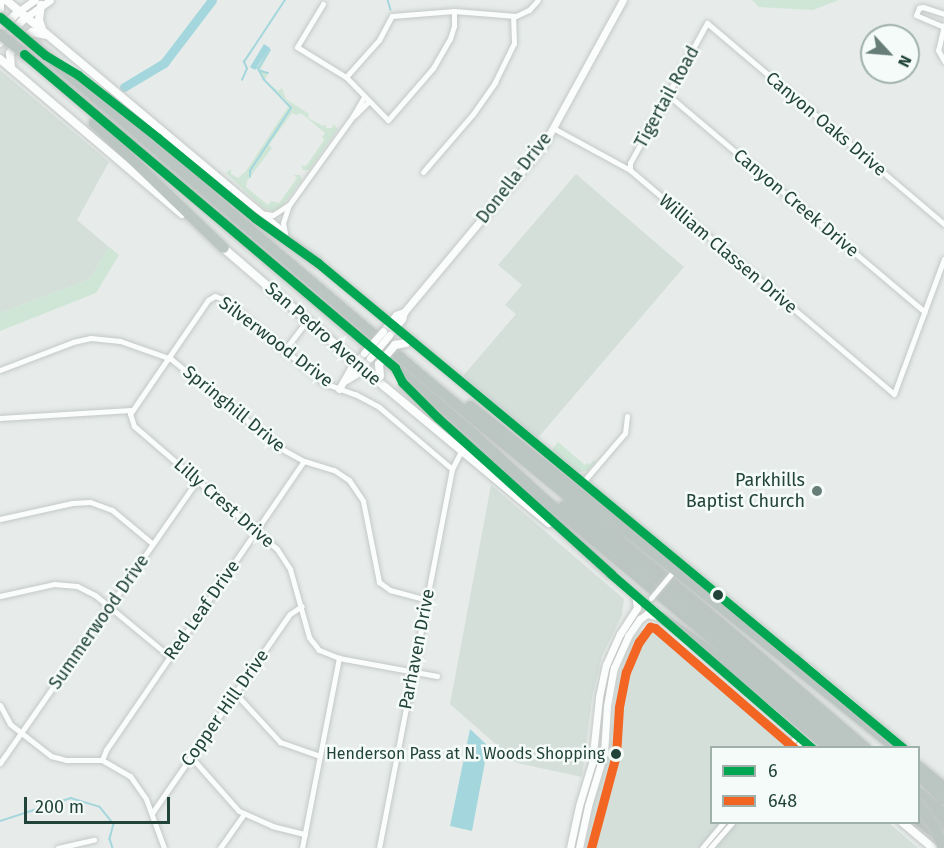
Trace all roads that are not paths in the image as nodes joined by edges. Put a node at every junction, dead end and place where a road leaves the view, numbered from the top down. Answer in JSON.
{"nodes":[{"id":1,"x":0,"y":0,"type":"edge"},
{"id":2,"x":6,"y":0,"type":"edge"},
{"id":3,"x":51,"y":0,"type":"edge"},
{"id":4,"x":538,"y":0,"type":"edge"},
{"id":5,"x":623,"y":0,"type":"edge"},
{"id":6,"x":38,"y":3,"type":"edge"},
{"id":7,"x":323,"y":4,"type":"dead end"},
{"id":8,"x":0,"y":9,"type":"edge"},
{"id":9,"x":19,"y":10,"type":"junction"},
{"id":10,"x":454,"y":11,"type":"junction"},
{"id":11,"x":944,"y":14,"type":"edge"},
{"id":12,"x":0,"y":16,"type":"edge"},
{"id":13,"x":513,"y":16,"type":"junction"},
{"id":14,"x":26,"y":17,"type":"junction"},
{"id":15,"x":707,"y":23,"type":"joint"},
{"id":16,"x":944,"y":26,"type":"edge"},
{"id":17,"x":0,"y":30,"type":"edge"},
{"id":18,"x":46,"y":33,"type":"junction"},
{"id":19,"x":0,"y":34,"type":"edge"},
{"id":20,"x":0,"y":43,"type":"edge"},
{"id":21,"x":26,"y":55,"type":"junction"},
{"id":22,"x":45,"y":55,"type":"junction"},
{"id":23,"x":0,"y":59,"type":"edge"},
{"id":24,"x":944,"y":61,"type":"edge"},
{"id":25,"x":0,"y":64,"type":"edge"},
{"id":26,"x":12,"y":70,"type":"junction"},
{"id":27,"x":346,"y":77,"type":"junction"},
{"id":28,"x":668,"y":95,"type":"junction"},
{"id":29,"x":367,"y":99,"type":"junction"},
{"id":30,"x":553,"y":128,"type":"junction"},
{"id":31,"x":630,"y":170,"type":"junction"},
{"id":32,"x":423,"y":172,"type":"dead end"},
{"id":33,"x":289,"y":205,"type":"junction"},
{"id":34,"x":260,"y":213,"type":"junction"},
{"id":35,"x":944,"y":224,"type":"edge"},
{"id":36,"x":285,"y":234,"type":"junction"},
{"id":37,"x":224,"y":248,"type":"junction"},
{"id":38,"x":944,"y":259,"type":"edge"},
{"id":39,"x":318,"y":263,"type":"junction"},
{"id":40,"x":924,"y":312,"type":"junction"},
{"id":41,"x":354,"y":316,"type":"junction"},
{"id":42,"x":308,"y":319,"type":"junction"},
{"id":43,"x":392,"y":326,"type":"junction"},
{"id":44,"x":420,"y":349,"type":"junction"},
{"id":45,"x":284,"y":351,"type":"junction"},
{"id":46,"x":167,"y":357,"type":"junction"},
{"id":47,"x":359,"y":364,"type":"junction"},
{"id":48,"x":395,"y":368,"type":"junction"},
{"id":49,"x":0,"y":370,"type":"edge"},
{"id":50,"x":385,"y":387,"type":"junction"},
{"id":51,"x":339,"y":389,"type":"junction"},
{"id":52,"x":132,"y":410,"type":"junction"},
{"id":53,"x":627,"y":416,"type":"dead end"},
{"id":54,"x":0,"y":418,"type":"edge"},
{"id":55,"x":461,"y":451,"type":"junction"},
{"id":56,"x":304,"y":460,"type":"junction"},
{"id":57,"x":452,"y":469,"type":"junction"},
{"id":58,"x":527,"y":480,"type":"junction"},
{"id":59,"x":197,"y":481,"type":"junction"},
{"id":60,"x":583,"y":482,"type":"junction"},
{"id":61,"x":0,"y":519,"type":"edge"},
{"id":62,"x":257,"y":530,"type":"junction"},
{"id":63,"x":153,"y":544,"type":"junction"},
{"id":64,"x":673,"y":572,"type":"dead end"},
{"id":65,"x":611,"y":574,"type":"junction"},
{"id":66,"x":635,"y":594,"type":"junction"},
{"id":67,"x":0,"y":596,"type":"edge"},
{"id":68,"x":427,"y":600,"type":"junction"},
{"id":69,"x":648,"y":601,"type":"junction"},
{"id":70,"x":110,"y":606,"type":"junction"},
{"id":71,"x":302,"y":606,"type":"junction"},
{"id":72,"x":662,"y":617,"type":"junction"},
{"id":73,"x":169,"y":656,"type":"junction"},
{"id":74,"x":339,"y":658,"type":"junction"},
{"id":75,"x":796,"y":659,"type":"junction"},
{"id":76,"x":413,"y":671,"type":"junction"},
{"id":77,"x":437,"y":676,"type":"dead end"},
{"id":78,"x":605,"y":687,"type":"junction"},
{"id":79,"x":235,"y":693,"type":"junction"},
{"id":80,"x":0,"y":705,"type":"edge"},
{"id":81,"x":22,"y":733,"type":"junction"},
{"id":82,"x":800,"y":737,"type":"junction"},
{"id":83,"x":788,"y":746,"type":"edge"},
{"id":84,"x":796,"y":746,"type":"edge"},
{"id":85,"x":812,"y":746,"type":"edge"},
{"id":86,"x":829,"y":746,"type":"edge"},
{"id":87,"x":842,"y":746,"type":"edge"},
{"id":88,"x":854,"y":746,"type":"edge"},
{"id":89,"x":865,"y":746,"type":"edge"},
{"id":90,"x":889,"y":746,"type":"edge"},
{"id":91,"x":895,"y":746,"type":"edge"},
{"id":92,"x":903,"y":746,"type":"edge"},
{"id":93,"x":320,"y":756,"type":"junction"},
{"id":94,"x":191,"y":757,"type":"junction"},
{"id":95,"x":102,"y":760,"type":"junction"},
{"id":96,"x":1,"y":761,"type":"edge"},
{"id":97,"x":920,"y":762,"type":"edge"},
{"id":98,"x":920,"y":768,"type":"edge"},
{"id":99,"x":920,"y":777,"type":"edge"},
{"id":100,"x":944,"y":781,"type":"edge"},
{"id":101,"x":944,"y":787,"type":"edge"},
{"id":102,"x":920,"y":794,"type":"edge"},
{"id":103,"x":944,"y":800,"type":"edge"},
{"id":104,"x":920,"y":805,"type":"edge"},
{"id":105,"x":920,"y":806,"type":"edge"},
{"id":106,"x":152,"y":813,"type":"junction"},
{"id":107,"x":920,"y":813,"type":"edge"},
{"id":108,"x":244,"y":814,"type":"junction"},
{"id":109,"x":944,"y":814,"type":"edge"},
{"id":110,"x":920,"y":822,"type":"edge"},
{"id":111,"x":722,"y":824,"type":"edge"},
{"id":112,"x":731,"y":824,"type":"edge"},
{"id":113,"x":904,"y":824,"type":"edge"},
{"id":114,"x":944,"y":825,"type":"edge"},
{"id":115,"x":944,"y":833,"type":"edge"},
{"id":116,"x":305,"y":834,"type":"junction"},
{"id":117,"x":94,"y":840,"type":"dead end"},
{"id":118,"x":944,"y":840,"type":"edge"},
{"id":119,"x":58,"y":848,"type":"edge"},
{"id":120,"x":164,"y":848,"type":"edge"},
{"id":121,"x":220,"y":848,"type":"edge"},
{"id":122,"x":302,"y":848,"type":"edge"},
{"id":123,"x":379,"y":848,"type":"edge"},
{"id":124,"x":570,"y":848,"type":"edge"},
{"id":125,"x":579,"y":848,"type":"edge"},
{"id":126,"x":702,"y":848,"type":"edge"},
{"id":127,"x":710,"y":848,"type":"edge"},
{"id":128,"x":933,"y":848,"type":"edge"},
{"id":129,"x":944,"y":848,"type":"edge"}],
"edges":[{"from":1,"to":8,"type":"main road"},
{"from":2,"to":9,"type":"main road"},
{"from":3,"to":6,"type":"street"},
{"from":4,"to":13,"type":"street"},
{"from":5,"to":30,"type":"street","name":"Donella Drive"},
{"from":6,"to":9,"type":"street"},
{"from":6,"to":14,"type":"street"},
{"from":6,"to":18,"type":"main road"},
{"from":7,"to":27,"type":"street"},
{"from":9,"to":14,"type":"main road"},
{"from":9,"to":17,"type":"main road"},
{"from":10,"to":13,"type":"street"},
{"from":10,"to":27,"type":"street"},
{"from":10,"to":29,"type":"street"},
{"from":11,"to":16,"type":"street"},
{"from":12,"to":22,"type":"highway","bridge":true},
{"from":13,"to":32,"type":"street"},
{"from":14,"to":18,"type":"main road"},
{"from":14,"to":20,"type":"main road"},
{"from":15,"to":28,"type":"street","name":"Tigertail Road"},
{"from":15,"to":35,"type":"street","name":"Canyon Oaks Drive"},
{"from":16,"to":24,"type":"street"},
{"from":18,"to":26,"type":"main road"},
{"from":18,"to":34,"type":"main road"},
{"from":19,"to":21,"type":"highway","bridge":true},
{"from":21,"to":37,"type":"highway"},
{"from":21,"to":48,"type":"highway"},
{"from":22,"to":39,"type":"highway"},
{"from":22,"to":41,"type":"highway"},
{"from":23,"to":26,"type":"main road","name":"San Pedro Avenue"},
{"from":25,"to":26,"type":"main road"},
{"from":26,"to":37,"type":"main road","name":"San Pedro Avenue"},
{"from":27,"to":29,"type":"street"},
{"from":28,"to":31,"type":"street","name":"Tigertail Road"},
{"from":28,"to":40,"type":"street","name":"Canyon Creek Drive"},
{"from":29,"to":33,"type":"street"},
{"from":30,"to":31,"type":"street","name":"William Classen Drive"},
{"from":30,"to":43,"type":"street","name":"Donella Drive"},
{"from":31,"to":40,"type":"street","name":"William Classen Drive"},
{"from":33,"to":34,"type":"street"},
{"from":33,"to":36,"type":"street"},
{"from":34,"to":36,"type":"main road"},
{"from":36,"to":39,"type":"main road"},
{"from":37,"to":42,"type":"main road","name":"San Pedro Avenue"},
{"from":38,"to":40,"type":"street"},
{"from":39,"to":43,"type":"main road"},
{"from":41,"to":89,"type":"highway"},
{"from":41,"to":91,"type":"highway","bridge":true},
{"from":42,"to":45,"type":"street"},
{"from":42,"to":47,"type":"main road","name":"San Pedro Avenue"},
{"from":43,"to":44,"type":"main road"},
{"from":43,"to":47,"type":"street","name":"Donella Drive","bridge":true},
{"from":44,"to":50,"type":"main road","bridge":true},
{"from":44,"to":60,"type":"main road"},
{"from":45,"to":46,"type":"street","name":"Silverwood Drive"},
{"from":45,"to":51,"type":"street","name":"Silverwood Drive"},
{"from":46,"to":49,"type":"street","name":"Springhill Drive"},
{"from":46,"to":52,"type":"street","name":"Silverwood Drive"},
{"from":46,"to":56,"type":"street","name":"Springhill Drive"},
{"from":47,"to":50,"type":"main road","name":"San Pedro Avenue"},
{"from":47,"to":51,"type":"street","name":"Donella Drive"},
{"from":48,"to":58,"type":"highway"},
{"from":48,"to":65,"type":"highway"},
{"from":50,"to":55,"type":"main road","name":"San Pedro Avenue"},
{"from":51,"to":57,"type":"street","name":"Silverwood Drive"},
{"from":52,"to":54,"type":"street"},
{"from":52,"to":59,"type":"street","name":"Lilly Crest Drive"},
{"from":53,"to":60,"type":"street"},
{"from":55,"to":57,"type":"street","name":"Parhaven Drive"},
{"from":55,"to":65,"type":"main road","name":"San Pedro Avenue"},
{"from":56,"to":62,"type":"street","name":"Red Leaf Drive"},
{"from":56,"to":68,"type":"street","name":"Springhill Drive"},
{"from":57,"to":68,"type":"street","name":"Parhaven Drive"},
{"from":58,"to":87,"type":"highway"},
{"from":58,"to":88,"type":"highway"},
{"from":59,"to":62,"type":"street","name":"Lilly Crest Drive"},
{"from":59,"to":63,"type":"street","name":"Summerwood Drive"},
{"from":60,"to":75,"type":"main road"},
{"from":61,"to":63,"type":"street"},
{"from":62,"to":71,"type":"street","name":"Lilly Crest Drive"},
{"from":62,"to":73,"type":"street","name":"Red Leaf Drive"},
{"from":63,"to":70,"type":"street","name":"Summerwood Drive"},
{"from":64,"to":69,"type":"street","bridge":true},
{"from":65,"to":66,"type":"main road","name":"San Pedro Avenue"},
{"from":66,"to":69,"type":"main road","name":"San Pedro Avenue"},
{"from":66,"to":78,"type":"street"},
{"from":67,"to":70,"type":"street"},
{"from":68,"to":76,"type":"street","name":"Parhaven Drive"},
{"from":69,"to":72,"type":"main road","name":"San Pedro Avenue"},
{"from":70,"to":73,"type":"street"},
{"from":70,"to":81,"type":"street","name":"Summerwood Drive"},
{"from":71,"to":74,"type":"street","name":"Lilly Crest Drive"},
{"from":71,"to":79,"type":"street","name":"Copper Hill Drive"},
{"from":72,"to":78,"type":"street"},
{"from":72,"to":82,"type":"main road","name":"San Pedro Avenue"},
{"from":72,"to":86,"type":"highway"},
{"from":73,"to":95,"type":"street","name":"Red Leaf Drive"},
{"from":74,"to":76,"type":"street","name":"Lilly Crest Drive"},
{"from":74,"to":93,"type":"street"},
{"from":75,"to":90,"type":"highway"},
{"from":75,"to":92,"type":"main road"},
{"from":76,"to":77,"type":"street","name":"Lilly Crest Drive"},
{"from":76,"to":123,"type":"street","name":"Parhaven Drive"},
{"from":78,"to":124,"type":"street"},
{"from":78,"to":125,"type":"street"},
{"from":79,"to":93,"type":"street"},
{"from":79,"to":94,"type":"street","name":"Copper Hill Drive"},
{"from":80,"to":81,"type":"street"},
{"from":81,"to":95,"type":"street"},
{"from":81,"to":96,"type":"street","name":"Summerwood Drive"},
{"from":82,"to":83,"type":"street"},
{"from":82,"to":84,"type":"street"},
{"from":82,"to":85,"type":"main road","name":"San Pedro Avenue"},
{"from":93,"to":116,"type":"street"},
{"from":94,"to":106,"type":"street","name":"Copper Hill Drive"},
{"from":94,"to":108,"type":"street"},
{"from":95,"to":106,"type":"street"},
{"from":97,"to":100,"type":"main road"},
{"from":98,"to":101,"type":"highway"},
{"from":99,"to":103,"type":"highway"},
{"from":102,"to":109,"type":"highway"},
{"from":104,"to":114,"type":"highway"},
{"from":105,"to":129,"type":"highway","bridge":true},
{"from":106,"to":120,"type":"street"},
{"from":107,"to":115,"type":"highway"},
{"from":108,"to":116,"type":"street"},
{"from":108,"to":121,"type":"street"},
{"from":110,"to":118,"type":"highway"},
{"from":111,"to":126,"type":"street"},
{"from":112,"to":127,"type":"street"},
{"from":113,"to":128,"type":"main road"},
{"from":116,"to":122,"type":"street"},
{"from":117,"to":119,"type":"street"}]}
